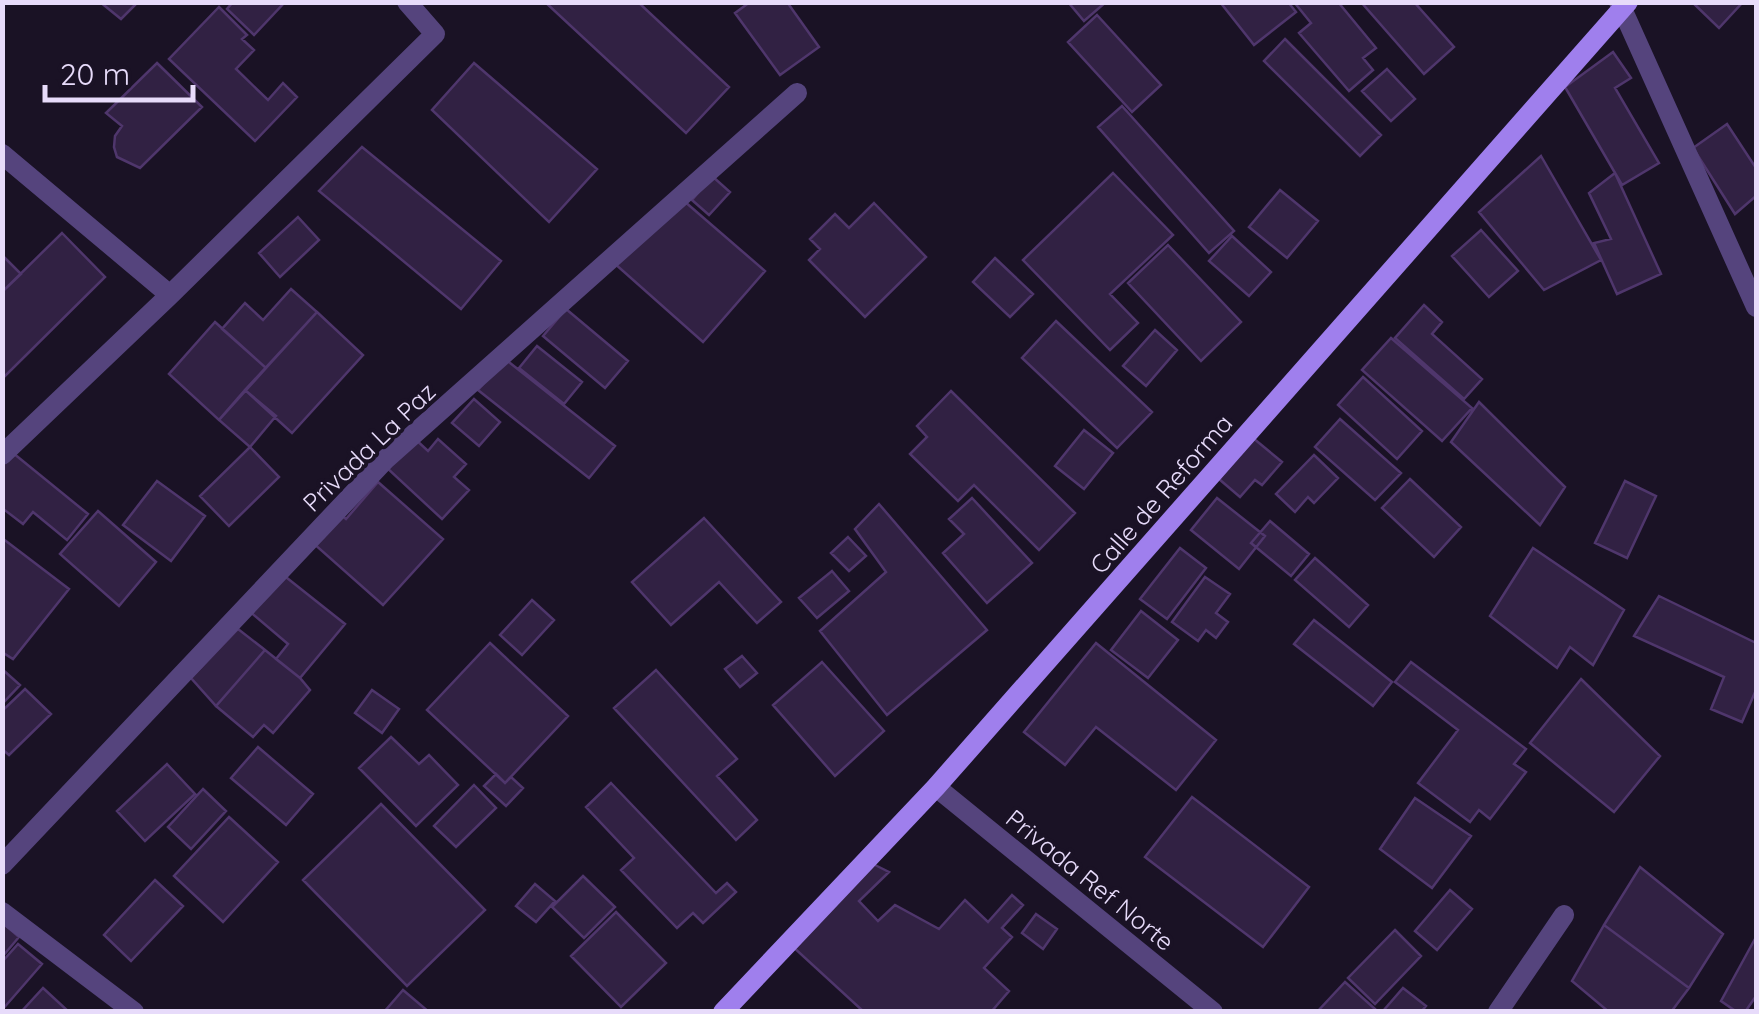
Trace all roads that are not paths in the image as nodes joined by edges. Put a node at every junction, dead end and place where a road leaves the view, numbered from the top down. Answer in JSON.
{"nodes":[{"id":1,"x":407,"y":2,"type":"edge"},
{"id":2,"x":1624,"y":4,"type":"edge"},
{"id":3,"x":798,"y":94,"type":"dead end"},
{"id":4,"x":2,"y":154,"type":"edge"},
{"id":5,"x":170,"y":295,"type":"junction"},
{"id":6,"x":1756,"y":307,"type":"edge"},
{"id":7,"x":5,"y":452,"type":"edge"},
{"id":8,"x":936,"y":787,"type":"junction"},
{"id":9,"x":2,"y":865,"type":"edge"},
{"id":10,"x":2,"y":912,"type":"edge"},
{"id":11,"x":1564,"y":915,"type":"dead end"},
{"id":12,"x":134,"y":1012,"type":"edge"},
{"id":13,"x":723,"y":1012,"type":"edge"},
{"id":14,"x":1213,"y":1012,"type":"edge"},
{"id":15,"x":1498,"y":1012,"type":"edge"}],
"edges":[{"from":1,"to":5,"type":"street"},
{"from":2,"to":6,"type":"street"},
{"from":2,"to":8,"type":"main road","name":"Calle de Reforma"},
{"from":3,"to":9,"type":"street","name":"Privada La Paz"},
{"from":4,"to":5,"type":"street"},
{"from":5,"to":7,"type":"street"},
{"from":8,"to":13,"type":"main road","name":"Calle de Reforma"},
{"from":8,"to":14,"type":"street","name":"Privada Ref Norte"},
{"from":10,"to":12,"type":"street"},
{"from":11,"to":15,"type":"street"}]}
